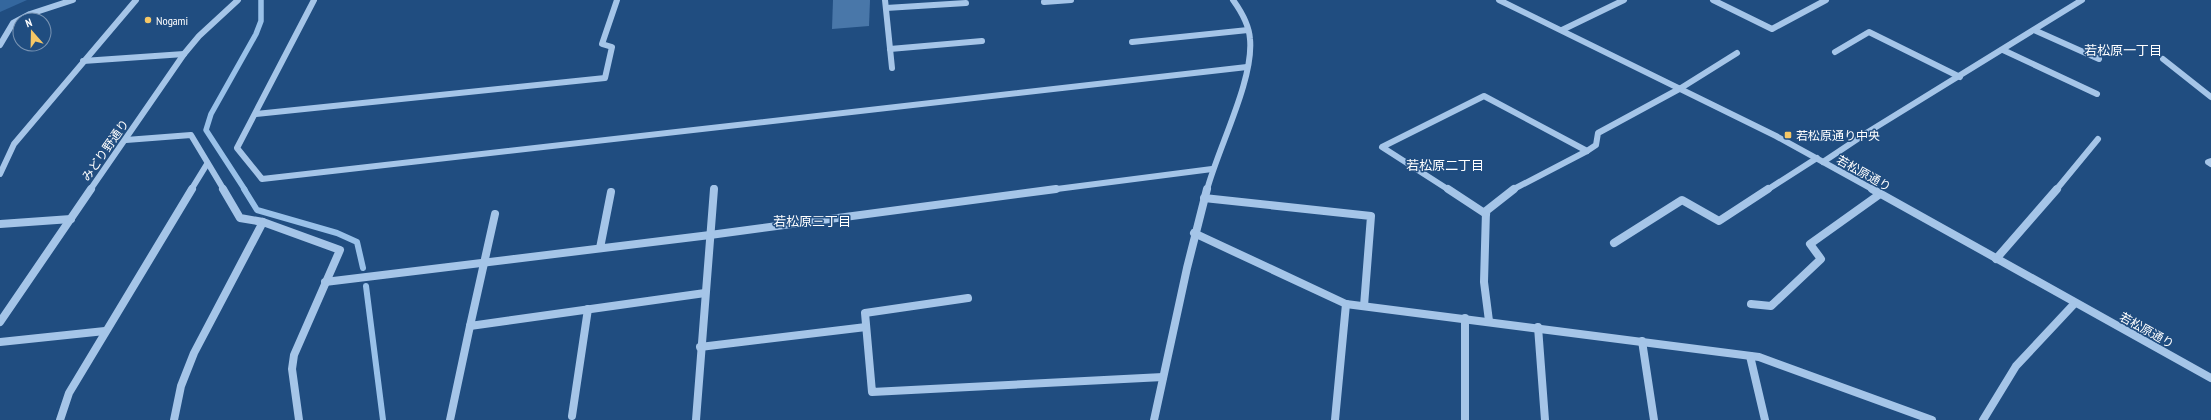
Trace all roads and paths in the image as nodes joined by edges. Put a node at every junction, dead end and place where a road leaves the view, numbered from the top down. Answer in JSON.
{"nodes":[{"id":1,"x":73,"y":0,"type":"edge"},
{"id":2,"x":136,"y":0,"type":"edge"},
{"id":3,"x":238,"y":0,"type":"edge"},
{"id":4,"x":314,"y":0,"type":"edge"},
{"id":5,"x":617,"y":0,"type":"edge"},
{"id":6,"x":885,"y":0,"type":"edge"},
{"id":7,"x":1071,"y":0,"type":"edge"},
{"id":8,"x":1233,"y":0,"type":"edge"},
{"id":9,"x":1499,"y":0,"type":"edge"},
{"id":10,"x":1624,"y":0,"type":"edge"},
{"id":11,"x":1713,"y":0,"type":"edge"},
{"id":12,"x":1826,"y":0,"type":"edge"},
{"id":13,"x":2082,"y":0,"type":"edge"},
{"id":14,"x":966,"y":2,"type":"dead end"},
{"id":15,"x":1044,"y":2,"type":"dead end"},
{"id":16,"x":886,"y":8,"type":"junction"},
{"id":17,"x":1248,"y":30,"type":"junction"},
{"id":18,"x":1562,"y":30,"type":"junction"},
{"id":19,"x":2034,"y":30,"type":"junction"},
{"id":20,"x":982,"y":41,"type":"dead end"},
{"id":21,"x":1132,"y":42,"type":"dead end"},
{"id":22,"x":0,"y":45,"type":"edge"},
{"id":23,"x":890,"y":49,"type":"junction"},
{"id":24,"x":2003,"y":50,"type":"junction"},
{"id":25,"x":1835,"y":52,"type":"dead end"},
{"id":26,"x":1737,"y":53,"type":"dead end"},
{"id":27,"x":184,"y":54,"type":"junction"},
{"id":28,"x":2099,"y":59,"type":"dead end"},
{"id":29,"x":2163,"y":60,"type":"dead end"},
{"id":30,"x":83,"y":61,"type":"junction"},
{"id":31,"x":1247,"y":67,"type":"junction"},
{"id":32,"x":892,"y":68,"type":"dead end"},
{"id":33,"x":1960,"y":77,"type":"junction"},
{"id":34,"x":1681,"y":88,"type":"junction"},
{"id":35,"x":2096,"y":94,"type":"dead end"},
{"id":36,"x":2211,"y":98,"type":"edge"},
{"id":37,"x":256,"y":114,"type":"junction"},
{"id":38,"x":2098,"y":139,"type":"dead end"},
{"id":39,"x":126,"y":140,"type":"junction"},
{"id":40,"x":1588,"y":151,"type":"junction"},
{"id":41,"x":1820,"y":160,"type":"junction"},
{"id":42,"x":2,"y":164,"type":"edge"},
{"id":43,"x":206,"y":164,"type":"junction"},
{"id":44,"x":1212,"y":169,"type":"junction"},
{"id":45,"x":0,"y":174,"type":"edge"},
{"id":46,"x":714,"y":188,"type":"dead end"},
{"id":47,"x":611,"y":192,"type":"dead end"},
{"id":48,"x":1880,"y":194,"type":"junction"},
{"id":49,"x":1204,"y":198,"type":"junction"},
{"id":50,"x":495,"y":214,"type":"dead end"},
{"id":51,"x":1486,"y":214,"type":"junction"},
{"id":52,"x":71,"y":218,"type":"junction"},
{"id":53,"x":263,"y":222,"type":"junction"},
{"id":54,"x":0,"y":224,"type":"edge"},
{"id":55,"x":1194,"y":233,"type":"junction"},
{"id":56,"x":710,"y":234,"type":"junction"},
{"id":57,"x":1614,"y":243,"type":"dead end"},
{"id":58,"x":600,"y":248,"type":"junction"},
{"id":59,"x":1996,"y":259,"type":"junction"},
{"id":60,"x":484,"y":263,"type":"junction"},
{"id":61,"x":325,"y":282,"type":"junction"},
{"id":62,"x":705,"y":293,"type":"junction"},
{"id":63,"x":968,"y":298,"type":"dead end"},
{"id":64,"x":2075,"y":303,"type":"junction"},
{"id":65,"x":1346,"y":304,"type":"junction"},
{"id":66,"x":1751,"y":304,"type":"dead end"},
{"id":67,"x":1364,"y":306,"type":"junction"},
{"id":68,"x":588,"y":309,"type":"junction"},
{"id":69,"x":1465,"y":318,"type":"junction"},
{"id":70,"x":1489,"y":321,"type":"junction"},
{"id":71,"x":0,"y":322,"type":"edge"},
{"id":72,"x":470,"y":326,"type":"junction"},
{"id":73,"x":866,"y":327,"type":"junction"},
{"id":74,"x":1538,"y":327,"type":"junction"},
{"id":75,"x":105,"y":332,"type":"junction"},
{"id":76,"x":1642,"y":341,"type":"junction"},
{"id":77,"x":0,"y":342,"type":"edge"},
{"id":78,"x":700,"y":347,"type":"junction"},
{"id":79,"x":1750,"y":356,"type":"junction"},
{"id":80,"x":1163,"y":377,"type":"junction"},
{"id":81,"x":2211,"y":378,"type":"edge"},
{"id":82,"x":572,"y":416,"type":"dead end"},
{"id":83,"x":60,"y":420,"type":"edge"},
{"id":84,"x":174,"y":420,"type":"edge"},
{"id":85,"x":299,"y":420,"type":"edge"},
{"id":86,"x":450,"y":420,"type":"edge"},
{"id":87,"x":696,"y":420,"type":"edge"},
{"id":88,"x":1154,"y":420,"type":"edge"},
{"id":89,"x":1335,"y":420,"type":"edge"},
{"id":90,"x":1465,"y":420,"type":"edge"},
{"id":91,"x":1545,"y":420,"type":"edge"},
{"id":92,"x":1654,"y":420,"type":"edge"},
{"id":93,"x":1765,"y":420,"type":"edge"},
{"id":94,"x":1932,"y":420,"type":"edge"},
{"id":95,"x":1983,"y":420,"type":"edge"}],
"edges":[{"from":1,"to":22,"type":"street"},
{"from":2,"to":30,"type":"street"},
{"from":3,"to":27,"type":"street","name":"みどり野通り"},
{"from":4,"to":37,"type":"street"},
{"from":5,"to":37,"type":"street"},
{"from":6,"to":16,"type":"street"},
{"from":7,"to":15,"type":"street"},
{"from":8,"to":17,"type":"street"},
{"from":9,"to":18,"type":"street","name":"若松原通り"},
{"from":10,"to":18,"type":"street"},
{"from":11,"to":12,"type":"street"},
{"from":13,"to":19,"type":"street"},
{"from":14,"to":16,"type":"street"},
{"from":16,"to":23,"type":"street"},
{"from":17,"to":21,"type":"street"},
{"from":17,"to":31,"type":"street"},
{"from":18,"to":34,"type":"street","name":"若松原通り"},
{"from":19,"to":24,"type":"street"},
{"from":19,"to":28,"type":"street"},
{"from":20,"to":23,"type":"street"},
{"from":23,"to":32,"type":"street"},
{"from":24,"to":33,"type":"street"},
{"from":24,"to":35,"type":"street"},
{"from":25,"to":33,"type":"street"},
{"from":26,"to":34,"type":"street"},
{"from":27,"to":30,"type":"street"},
{"from":27,"to":39,"type":"street","name":"みどり野通り"},
{"from":29,"to":36,"type":"street"},
{"from":30,"to":42,"type":"street"},
{"from":31,"to":37,"type":"street"},
{"from":31,"to":44,"type":"street"},
{"from":33,"to":41,"type":"street"},
{"from":34,"to":40,"type":"street"},
{"from":34,"to":41,"type":"street","name":"若松原通り"},
{"from":38,"to":59,"type":"street"},
{"from":39,"to":43,"type":"street"},
{"from":39,"to":52,"type":"street","name":"みどり野通り"},
{"from":40,"to":51,"type":"street"},
{"from":40,"to":51,"type":"street"},
{"from":41,"to":48,"type":"street","name":"若松原通り"},
{"from":41,"to":57,"type":"street"},
{"from":42,"to":45,"type":"street"},
{"from":43,"to":53,"type":"street"},
{"from":43,"to":75,"type":"street"},
{"from":44,"to":49,"type":"street"},
{"from":44,"to":56,"type":"street"},
{"from":46,"to":56,"type":"street"},
{"from":47,"to":58,"type":"street"},
{"from":48,"to":59,"type":"street","name":"若松原通り"},
{"from":48,"to":66,"type":"street"},
{"from":49,"to":55,"type":"street"},
{"from":49,"to":67,"type":"street"},
{"from":50,"to":60,"type":"street"},
{"from":51,"to":70,"type":"street"},
{"from":52,"to":54,"type":"street"},
{"from":52,"to":71,"type":"street","name":"みどり野通り"},
{"from":53,"to":61,"type":"street"},
{"from":53,"to":84,"type":"street"},
{"from":55,"to":65,"type":"street"},
{"from":55,"to":80,"type":"street"},
{"from":56,"to":58,"type":"street"},
{"from":56,"to":62,"type":"street"},
{"from":58,"to":60,"type":"street"},
{"from":59,"to":64,"type":"street","name":"若松原通り"},
{"from":60,"to":61,"type":"street"},
{"from":60,"to":72,"type":"street"},
{"from":61,"to":85,"type":"street"},
{"from":62,"to":68,"type":"street"},
{"from":62,"to":78,"type":"street"},
{"from":63,"to":73,"type":"street"},
{"from":64,"to":81,"type":"street","name":"若松原通り"},
{"from":64,"to":95,"type":"street"},
{"from":65,"to":67,"type":"street"},
{"from":65,"to":89,"type":"street"},
{"from":67,"to":69,"type":"street"},
{"from":68,"to":72,"type":"street"},
{"from":68,"to":82,"type":"street"},
{"from":69,"to":70,"type":"street"},
{"from":69,"to":90,"type":"street"},
{"from":70,"to":74,"type":"street"},
{"from":72,"to":86,"type":"street"},
{"from":73,"to":78,"type":"street"},
{"from":73,"to":80,"type":"street"},
{"from":74,"to":76,"type":"street"},
{"from":74,"to":91,"type":"street"},
{"from":75,"to":77,"type":"street"},
{"from":75,"to":83,"type":"street"},
{"from":76,"to":79,"type":"street"},
{"from":76,"to":92,"type":"street"},
{"from":78,"to":87,"type":"street"},
{"from":79,"to":93,"type":"street"},
{"from":79,"to":94,"type":"street"},
{"from":80,"to":88,"type":"street"}]}
